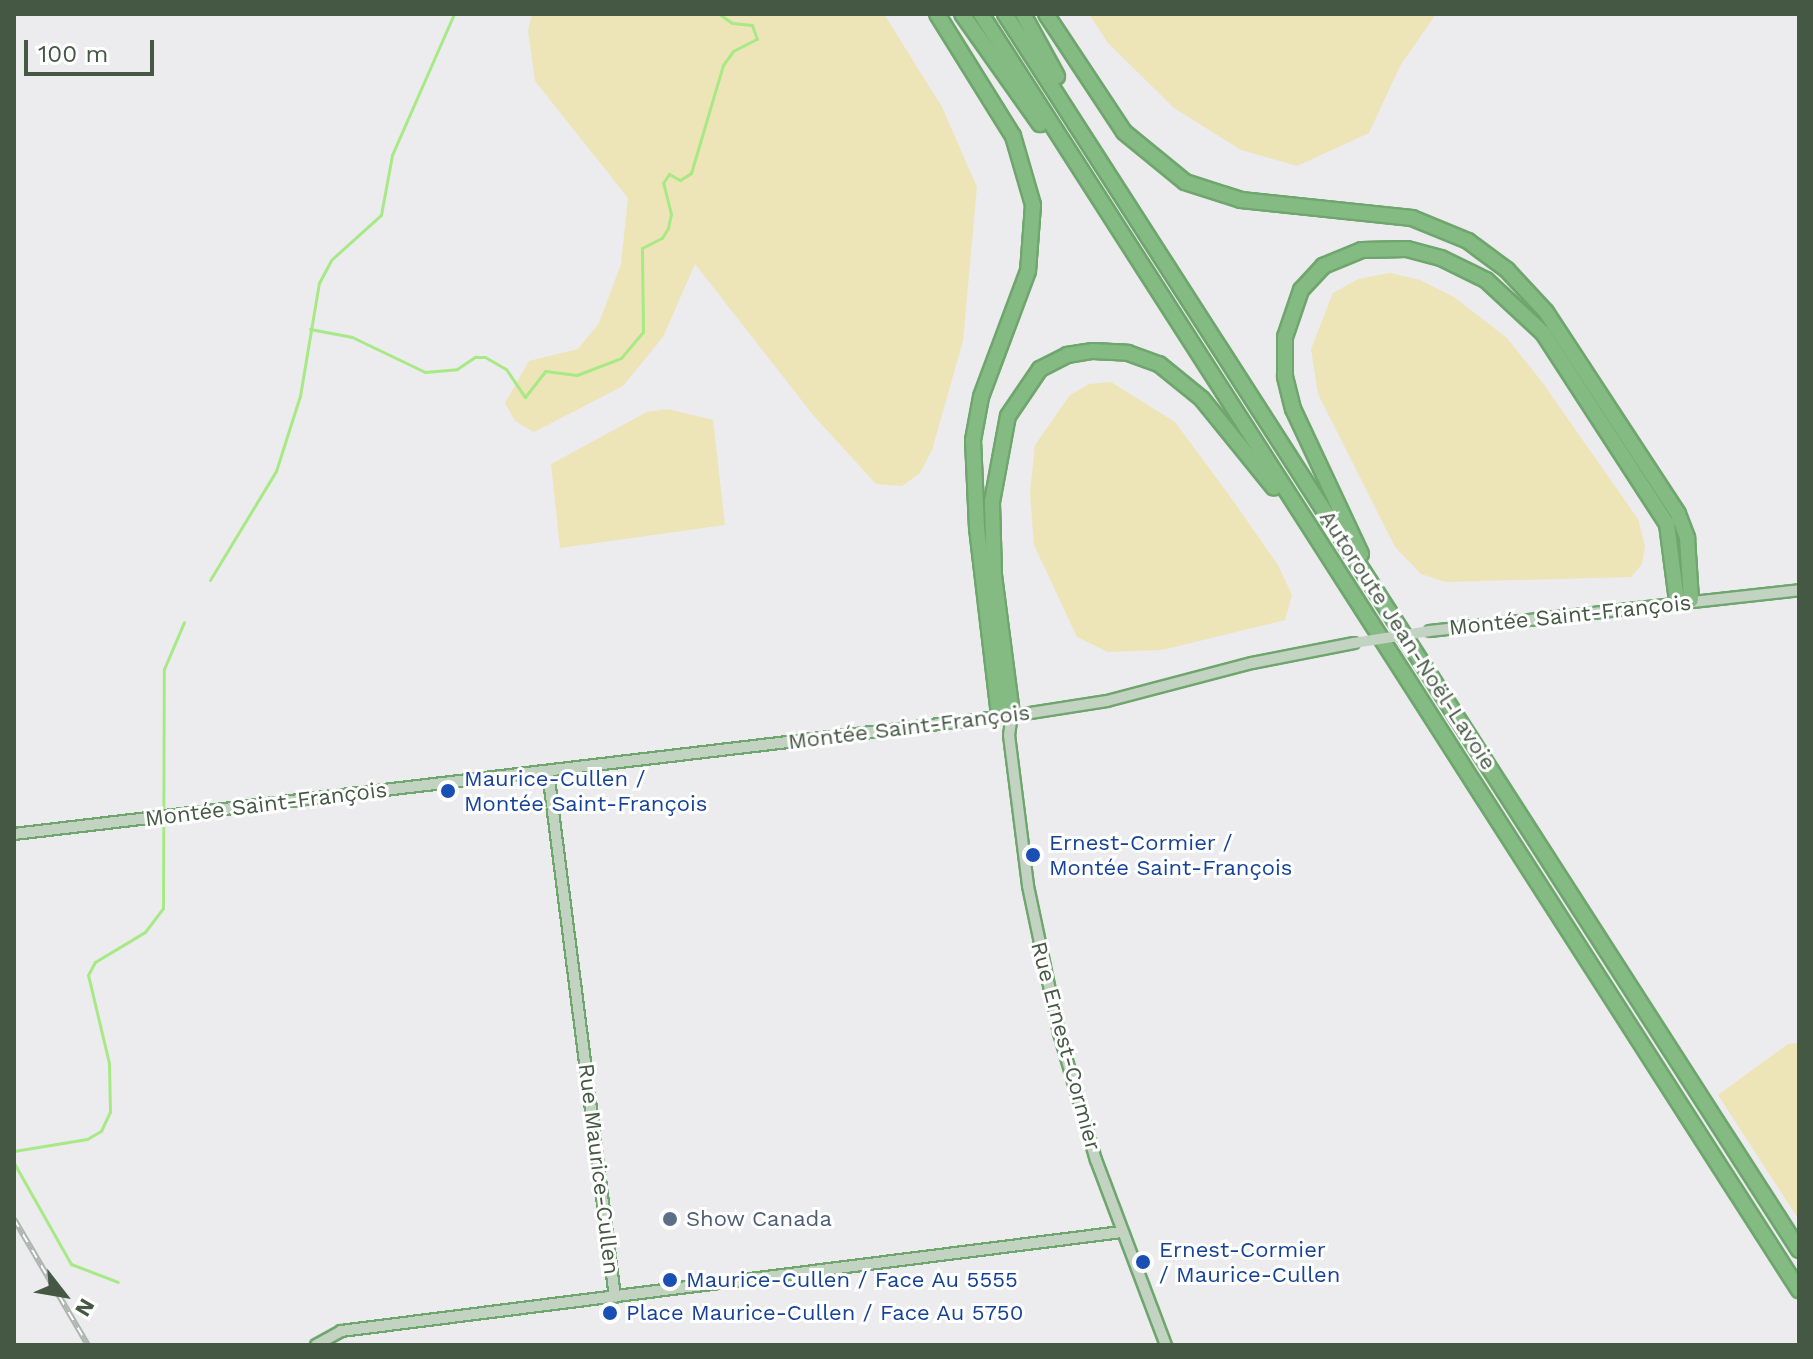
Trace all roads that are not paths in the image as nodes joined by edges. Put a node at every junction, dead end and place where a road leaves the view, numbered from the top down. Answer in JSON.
{"nodes":[{"id":1,"x":937,"y":14,"type":"edge"},
{"id":2,"x":962,"y":14,"type":"edge"},
{"id":3,"x":981,"y":14,"type":"edge"},
{"id":4,"x":1005,"y":14,"type":"edge"},
{"id":5,"x":1023,"y":14,"type":"edge"},
{"id":6,"x":1046,"y":14,"type":"edge"},
{"id":7,"x":1093,"y":143,"type":"junction"},
{"id":8,"x":1136,"y":258,"type":"junction"},
{"id":9,"x":1325,"y":551,"type":"junction"},
{"id":10,"x":1799,"y":590,"type":"edge"},
{"id":11,"x":1684,"y":600,"type":"junction"},
{"id":12,"x":1383,"y":602,"type":"junction"},
{"id":13,"x":1006,"y":714,"type":"junction"},
{"id":14,"x":548,"y":772,"type":"junction"},
{"id":15,"x":14,"y":834,"type":"edge"},
{"id":16,"x":1121,"y":1232,"type":"junction"},
{"id":17,"x":1799,"y":1250,"type":"edge"},
{"id":18,"x":1799,"y":1290,"type":"edge"},
{"id":19,"x":615,"y":1297,"type":"junction"},
{"id":20,"x":316,"y":1345,"type":"edge"},
{"id":21,"x":1166,"y":1345,"type":"edge"}],
"edges":[{"from":1,"to":13,"type":"highway"},
{"from":2,"to":8,"type":"highway"},
{"from":3,"to":8,"type":"highway","name":"Autoroute Jean-Noël-Lavoie"},
{"from":4,"to":7,"type":"highway","name":"Autoroute Jean-Noël-Lavoie"},
{"from":5,"to":7,"type":"highway"},
{"from":6,"to":11,"type":"highway"},
{"from":7,"to":12,"type":"highway","name":"Autoroute Jean-Noël-Lavoie"},
{"from":8,"to":9,"type":"highway","name":"Autoroute Jean-Noël-Lavoie"},
{"from":9,"to":13,"type":"highway"},
{"from":9,"to":18,"type":"highway","name":"Autoroute Jean-Noël-Lavoie"},
{"from":10,"to":11,"type":"street","name":"Montée Saint-François"},
{"from":11,"to":12,"type":"highway"},
{"from":11,"to":13,"type":"street","name":"Montée Saint-François","bridge":true},
{"from":12,"to":17,"type":"highway","name":"Autoroute Jean-Noël-Lavoie"},
{"from":13,"to":14,"type":"street","name":"Montée Saint-François"},
{"from":13,"to":16,"type":"street","name":"Rue Ernest-Cormier"},
{"from":14,"to":15,"type":"street","name":"Montée Saint-François"},
{"from":14,"to":19,"type":"street","name":"Rue Maurice-Cullen"},
{"from":16,"to":19,"type":"street","name":"Rue Maurice-Cullen"},
{"from":16,"to":21,"type":"street","name":"Rue Ernest-Cormier"},
{"from":19,"to":20,"type":"street"}]}
